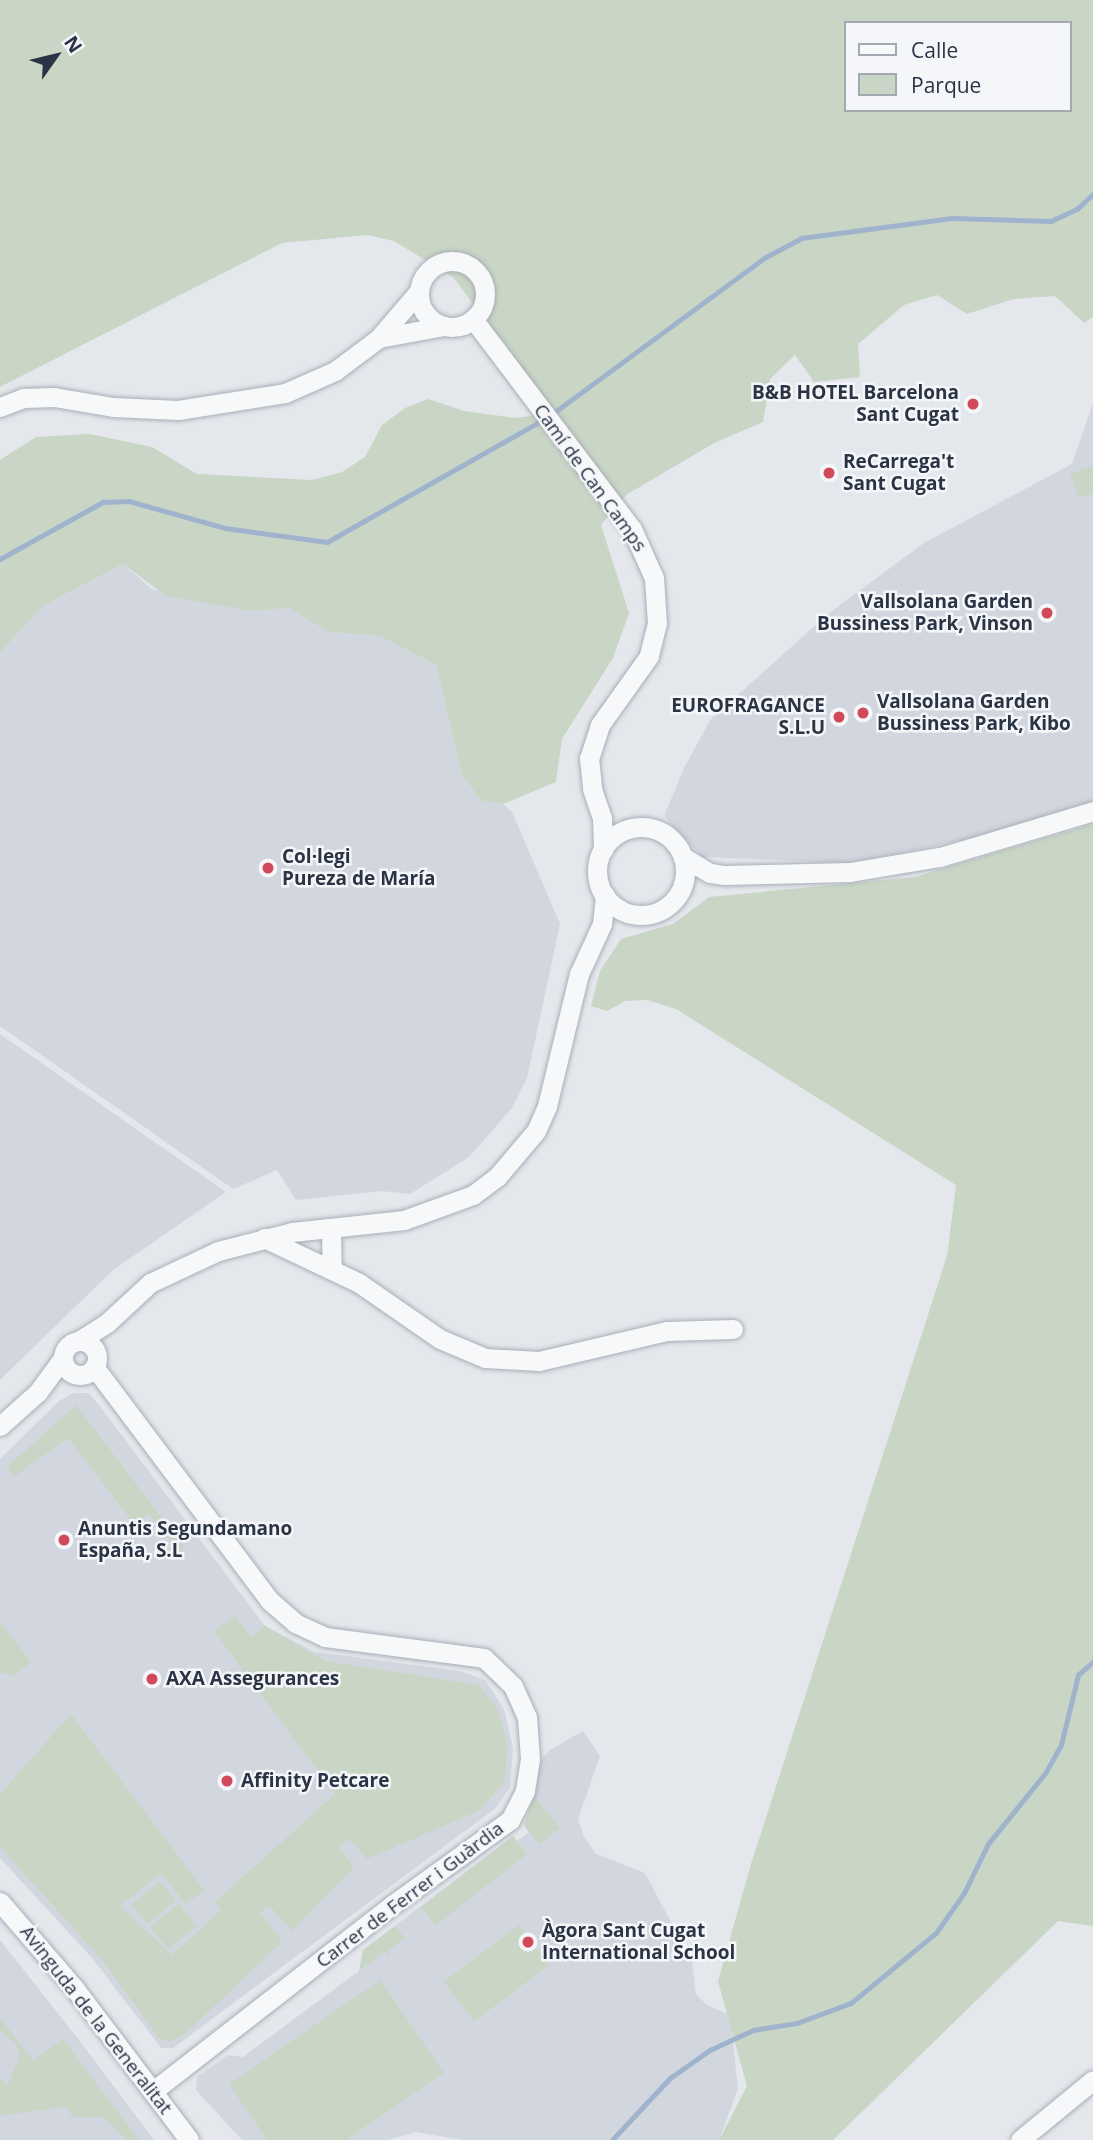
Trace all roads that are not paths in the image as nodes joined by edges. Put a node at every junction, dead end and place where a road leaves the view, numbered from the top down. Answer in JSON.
{"nodes":[{"id":1,"x":419,"y":290,"type":"junction"},
{"id":2,"x":473,"y":319,"type":"junction"},
{"id":3,"x":445,"y":326,"type":"junction"},
{"id":4,"x":379,"y":338,"type":"junction"},
{"id":5,"x":0,"y":407,"type":"edge"},
{"id":6,"x":598,"y":803,"type":"junction"},
{"id":7,"x":1093,"y":811,"type":"edge"},
{"id":8,"x":635,"y":827,"type":"junction"},
{"id":9,"x":603,"y":850,"type":"junction"},
{"id":10,"x":683,"y":857,"type":"junction"},
{"id":11,"x":725,"y":875,"type":"junction"},
{"id":12,"x":678,"y":894,"type":"junction"},
{"id":13,"x":605,"y":895,"type":"junction"},
{"id":14,"x":636,"y":914,"type":"junction"},
{"id":15,"x":596,"y":940,"type":"junction"},
{"id":16,"x":331,"y":1230,"type":"junction"},
{"id":17,"x":264,"y":1238,"type":"junction"},
{"id":18,"x":332,"y":1269,"type":"junction"},
{"id":19,"x":107,"y":1323,"type":"junction"},
{"id":20,"x":733,"y":1329,"type":"dead end"},
{"id":21,"x":80,"y":1340,"type":"junction"},
{"id":22,"x":63,"y":1358,"type":"junction"},
{"id":23,"x":96,"y":1360,"type":"junction"},
{"id":24,"x":76,"y":1375,"type":"junction"},
{"id":25,"x":38,"y":1392,"type":"junction"},
{"id":26,"x":0,"y":1426,"type":"edge"},
{"id":27,"x":0,"y":1902,"type":"edge"},
{"id":28,"x":1093,"y":2080,"type":"edge"},
{"id":29,"x":154,"y":2090,"type":"junction"},
{"id":30,"x":189,"y":2140,"type":"edge"},
{"id":31,"x":1020,"y":2140,"type":"edge"}],
"edges":[{"from":1,"to":2,"type":"street"},
{"from":1,"to":3,"type":"street"},
{"from":1,"to":4,"type":"street"},
{"from":2,"to":3,"type":"street"},
{"from":2,"to":6,"type":"street","name":"Camí de Can Camps"},
{"from":3,"to":4,"type":"street"},
{"from":4,"to":5,"type":"street"},
{"from":6,"to":8,"type":"street"},
{"from":6,"to":9,"type":"street","name":"Camí de Can Camps"},
{"from":7,"to":11,"type":"street"},
{"from":8,"to":9,"type":"street"},
{"from":8,"to":10,"type":"street"},
{"from":9,"to":13,"type":"street"},
{"from":10,"to":11,"type":"street"},
{"from":10,"to":12,"type":"street"},
{"from":11,"to":12,"type":"street"},
{"from":12,"to":14,"type":"street"},
{"from":13,"to":14,"type":"street"},
{"from":13,"to":15,"type":"street"},
{"from":14,"to":15,"type":"street"},
{"from":15,"to":16,"type":"street"},
{"from":16,"to":17,"type":"street"},
{"from":16,"to":18,"type":"street"},
{"from":17,"to":18,"type":"street"},
{"from":17,"to":19,"type":"street"},
{"from":18,"to":20,"type":"street"},
{"from":19,"to":21,"type":"street"},
{"from":19,"to":23,"type":"street"},
{"from":21,"to":22,"type":"street"},
{"from":21,"to":23,"type":"street","name":"Carrer de Ferrer i Guàrdia"},
{"from":22,"to":24,"type":"street"},
{"from":22,"to":25,"type":"street"},
{"from":23,"to":24,"type":"street"},
{"from":23,"to":29,"type":"street","name":"Carrer de Ferrer i Guàrdia"},
{"from":24,"to":25,"type":"street"},
{"from":25,"to":26,"type":"street"},
{"from":27,"to":29,"type":"street","name":"Avinguda de la Generalitat"},
{"from":28,"to":31,"type":"street"},
{"from":29,"to":30,"type":"street","name":"Avinguda de la Generalitat"}]}
